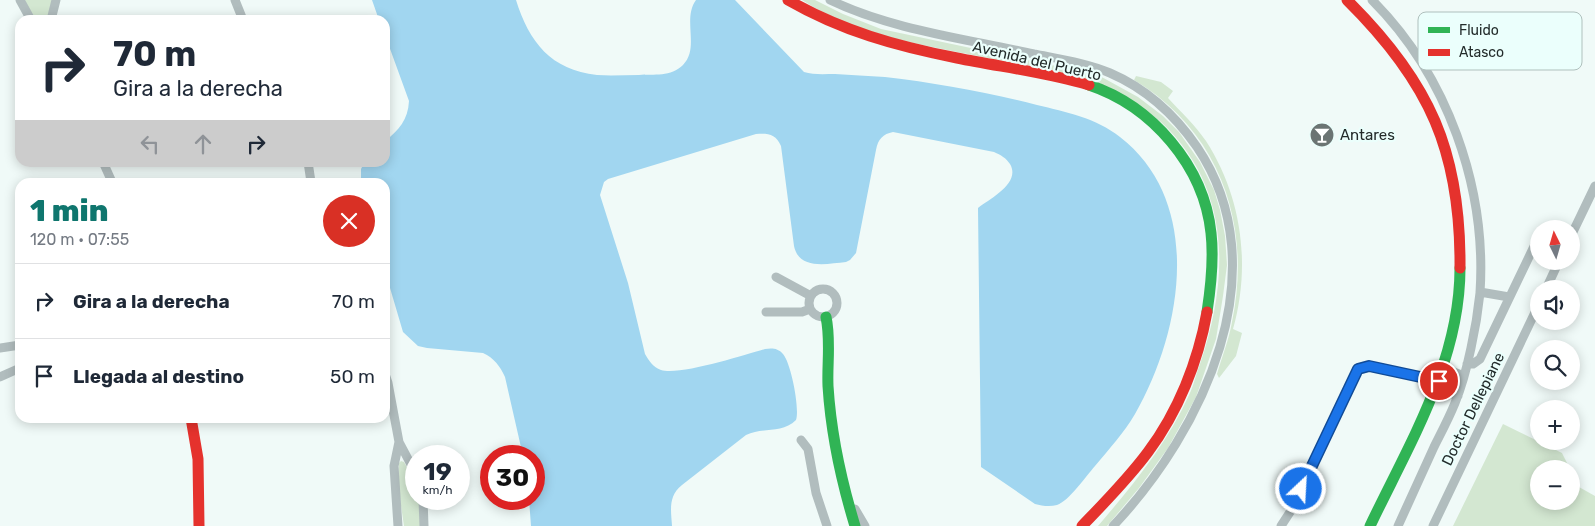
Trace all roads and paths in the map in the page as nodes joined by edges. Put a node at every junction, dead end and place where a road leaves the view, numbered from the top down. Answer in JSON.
{"nodes":[{"id":1,"x":20,"y":0,"type":"edge"},
{"id":2,"x":56,"y":0,"type":"edge"},
{"id":3,"x":235,"y":0,"type":"edge"},
{"id":4,"x":788,"y":0,"type":"edge"},
{"id":5,"x":830,"y":0,"type":"edge"},
{"id":6,"x":1347,"y":0,"type":"edge"},
{"id":7,"x":1372,"y":0,"type":"edge"},
{"id":8,"x":28,"y":15,"type":"edge"},
{"id":9,"x":52,"y":15,"type":"edge"},
{"id":10,"x":241,"y":15,"type":"edge"},
{"id":11,"x":1418,"y":58,"type":"edge"},
{"id":12,"x":1426,"y":70,"type":"edge"},
{"id":13,"x":1595,"y":186,"type":"edge"},
{"id":14,"x":1579,"y":220,"type":"edge"},
{"id":15,"x":1530,"y":254,"type":"edge"},
{"id":16,"x":776,"y":276,"type":"dead end"},
{"id":17,"x":1480,"y":292,"type":"junction"},
{"id":18,"x":811,"y":296,"type":"junction"},
{"id":19,"x":1509,"y":297,"type":"junction"},
{"id":20,"x":810,"y":309,"type":"junction"},
{"id":21,"x":766,"y":312,"type":"dead end"},
{"id":22,"x":826,"y":317,"type":"junction"},
{"id":23,"x":1530,"y":323,"type":"edge"},
{"id":24,"x":15,"y":346,"type":"edge"},
{"id":25,"x":0,"y":348,"type":"edge"},
{"id":26,"x":1467,"y":364,"type":"junction"},
{"id":27,"x":15,"y":370,"type":"edge"},
{"id":28,"x":1464,"y":376,"type":"junction"},
{"id":29,"x":0,"y":377,"type":"edge"},
{"id":30,"x":1439,"y":380,"type":"junction"},
{"id":31,"x":390,"y":395,"type":"edge"},
{"id":32,"x":1458,"y":396,"type":"junction"},
{"id":33,"x":192,"y":423,"type":"edge"},
{"id":34,"x":801,"y":440,"type":"dead end"},
{"id":35,"x":399,"y":442,"type":"junction"},
{"id":36,"x":405,"y":453,"type":"edge"},
{"id":37,"x":844,"y":490,"type":"junction"},
{"id":38,"x":423,"y":510,"type":"edge"},
{"id":39,"x":199,"y":526,"type":"edge"},
{"id":40,"x":398,"y":526,"type":"edge"},
{"id":41,"x":424,"y":526,"type":"edge"},
{"id":42,"x":827,"y":526,"type":"edge"},
{"id":43,"x":855,"y":526,"type":"edge"},
{"id":44,"x":865,"y":526,"type":"edge"},
{"id":45,"x":1082,"y":526,"type":"edge"},
{"id":46,"x":1113,"y":526,"type":"edge"},
{"id":47,"x":1281,"y":526,"type":"edge"},
{"id":48,"x":1370,"y":526,"type":"edge"},
{"id":49,"x":1398,"y":526,"type":"edge"},
{"id":50,"x":1433,"y":526,"type":"edge"}],
"edges":[{"from":1,"to":8,"type":"street"},
{"from":2,"to":9,"type":"street"},
{"from":3,"to":10,"type":"street"},
{"from":4,"to":45,"type":"street","name":"Avenida del Puerto"},
{"from":5,"to":46,"type":"street","name":"Avenida del Puerto"},
{"from":6,"to":30,"type":"street"},
{"from":7,"to":11,"type":"street"},
{"from":12,"to":17,"type":"street"},
{"from":13,"to":14,"type":"street"},
{"from":15,"to":19,"type":"street"},
{"from":16,"to":18,"type":"street"},
{"from":17,"to":19,"type":"street"},
{"from":17,"to":26,"type":"street"},
{"from":18,"to":20,"type":"street"},
{"from":18,"to":22,"type":"street"},
{"from":19,"to":26,"type":"street"},
{"from":20,"to":21,"type":"street"},
{"from":20,"to":22,"type":"street"},
{"from":22,"to":37,"type":"street"},
{"from":23,"to":50,"type":"street","name":"Doctor Dellepiane"},
{"from":24,"to":25,"type":"street"},
{"from":26,"to":28,"type":"street"},
{"from":27,"to":29,"type":"street"},
{"from":28,"to":30,"type":"street"},
{"from":28,"to":32,"type":"street"},
{"from":30,"to":32,"type":"street"},
{"from":30,"to":47,"type":"street"},
{"from":30,"to":48,"type":"street"},
{"from":31,"to":35,"type":"street"},
{"from":32,"to":49,"type":"street"},
{"from":33,"to":39,"type":"street"},
{"from":34,"to":42,"type":"street"},
{"from":35,"to":36,"type":"street"},
{"from":35,"to":40,"type":"street"},
{"from":37,"to":43,"type":"street"},
{"from":37,"to":44,"type":"street"},
{"from":38,"to":41,"type":"street"}]}
